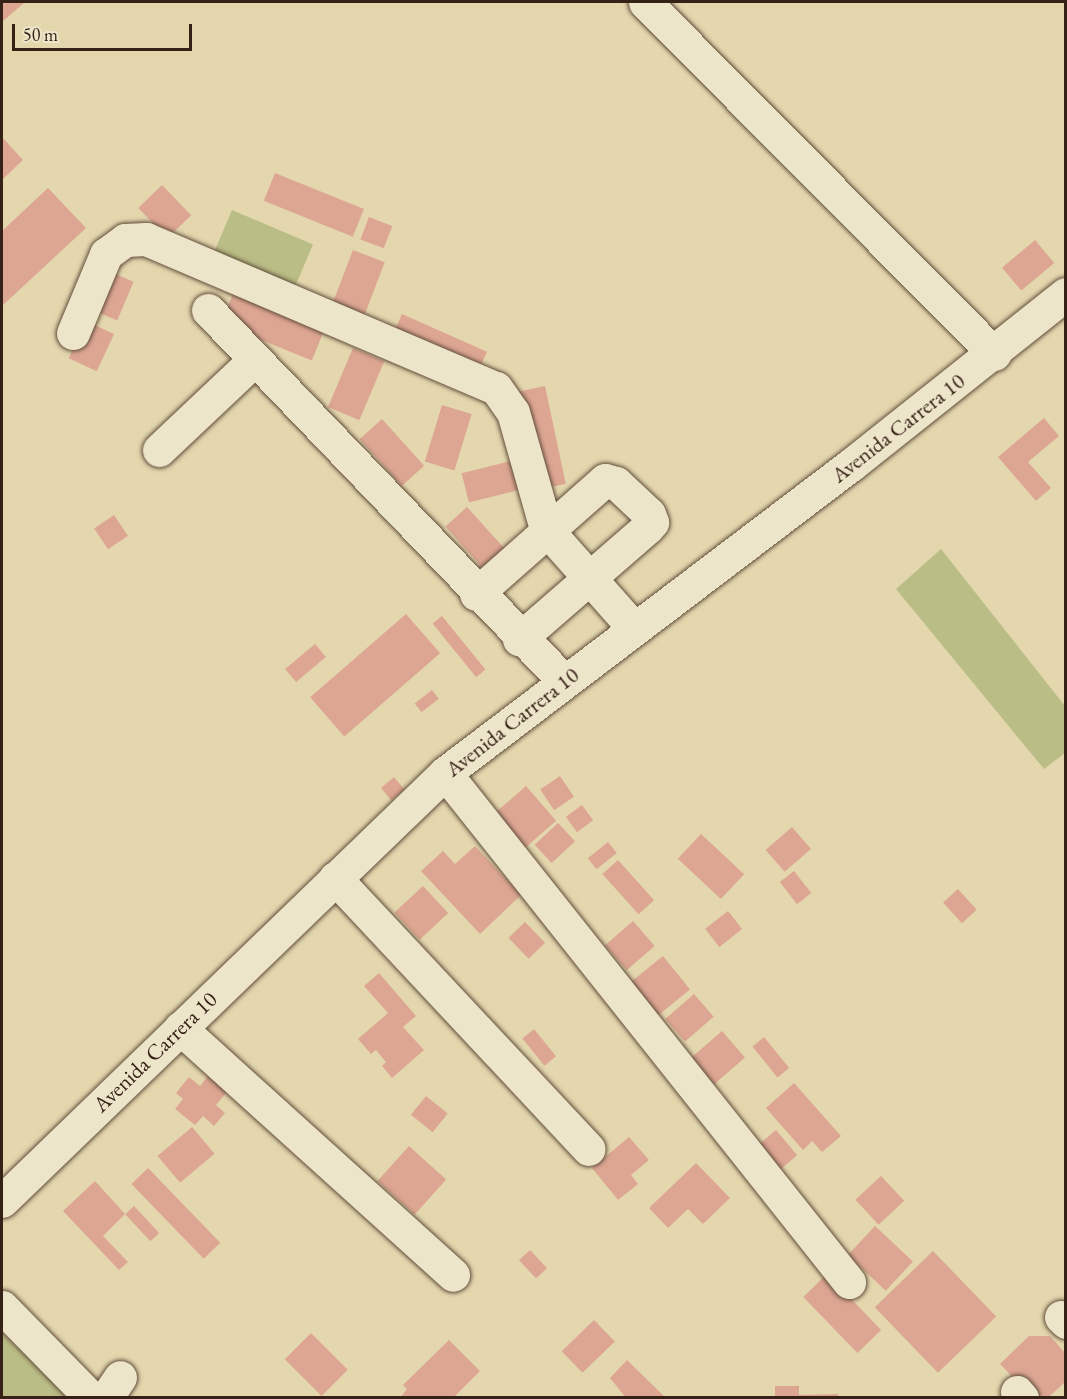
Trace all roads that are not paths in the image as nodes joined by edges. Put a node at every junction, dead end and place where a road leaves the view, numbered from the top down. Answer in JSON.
{"nodes":[{"id":1,"x":645,"y":2,"type":"edge"},
{"id":2,"x":1061,"y":307,"type":"edge"},
{"id":3,"x":208,"y":310,"type":"dead end"},
{"id":4,"x":73,"y":333,"type":"dead end"},
{"id":5,"x":994,"y":354,"type":"junction"},
{"id":6,"x":253,"y":361,"type":"junction"},
{"id":7,"x":159,"y":450,"type":"dead end"},
{"id":8,"x":546,"y":529,"type":"junction"},
{"id":9,"x":590,"y":579,"type":"junction"},
{"id":10,"x":476,"y":594,"type":"junction"},
{"id":11,"x":634,"y":628,"type":"junction"},
{"id":12,"x":519,"y":639,"type":"junction"},
{"id":13,"x":564,"y":681,"type":"junction"},
{"id":14,"x":445,"y":772,"type":"junction"},
{"id":15,"x":335,"y":878,"type":"junction"},
{"id":16,"x":180,"y":1028,"type":"junction"},
{"id":17,"x":589,"y":1149,"type":"dead end"},
{"id":18,"x":2,"y":1200,"type":"edge"},
{"id":19,"x":453,"y":1275,"type":"dead end"},
{"id":20,"x":849,"y":1282,"type":"dead end"},
{"id":21,"x":2,"y":1307,"type":"edge"},
{"id":22,"x":91,"y":1398,"type":"edge"}],
"edges":[{"from":1,"to":5,"type":"street"},
{"from":2,"to":5,"type":"street","name":"Avenida Carrera 10"},
{"from":3,"to":6,"type":"street"},
{"from":4,"to":8,"type":"street"},
{"from":5,"to":11,"type":"street","name":"Avenida Carrera 10"},
{"from":6,"to":7,"type":"street"},
{"from":6,"to":10,"type":"street"},
{"from":8,"to":9,"type":"street"},
{"from":8,"to":9,"type":"street"},
{"from":8,"to":10,"type":"street"},
{"from":9,"to":11,"type":"street"},
{"from":9,"to":12,"type":"street"},
{"from":10,"to":12,"type":"street"},
{"from":11,"to":13,"type":"street","name":"Avenida Carrera 10"},
{"from":12,"to":13,"type":"street"},
{"from":13,"to":14,"type":"street","name":"Avenida Carrera 10"},
{"from":14,"to":15,"type":"street","name":"Avenida Carrera 10"},
{"from":14,"to":20,"type":"street"},
{"from":15,"to":16,"type":"street","name":"Avenida Carrera 10"},
{"from":15,"to":17,"type":"street"},
{"from":16,"to":18,"type":"street","name":"Avenida Carrera 10"},
{"from":16,"to":19,"type":"street"},
{"from":21,"to":22,"type":"street"}]}
